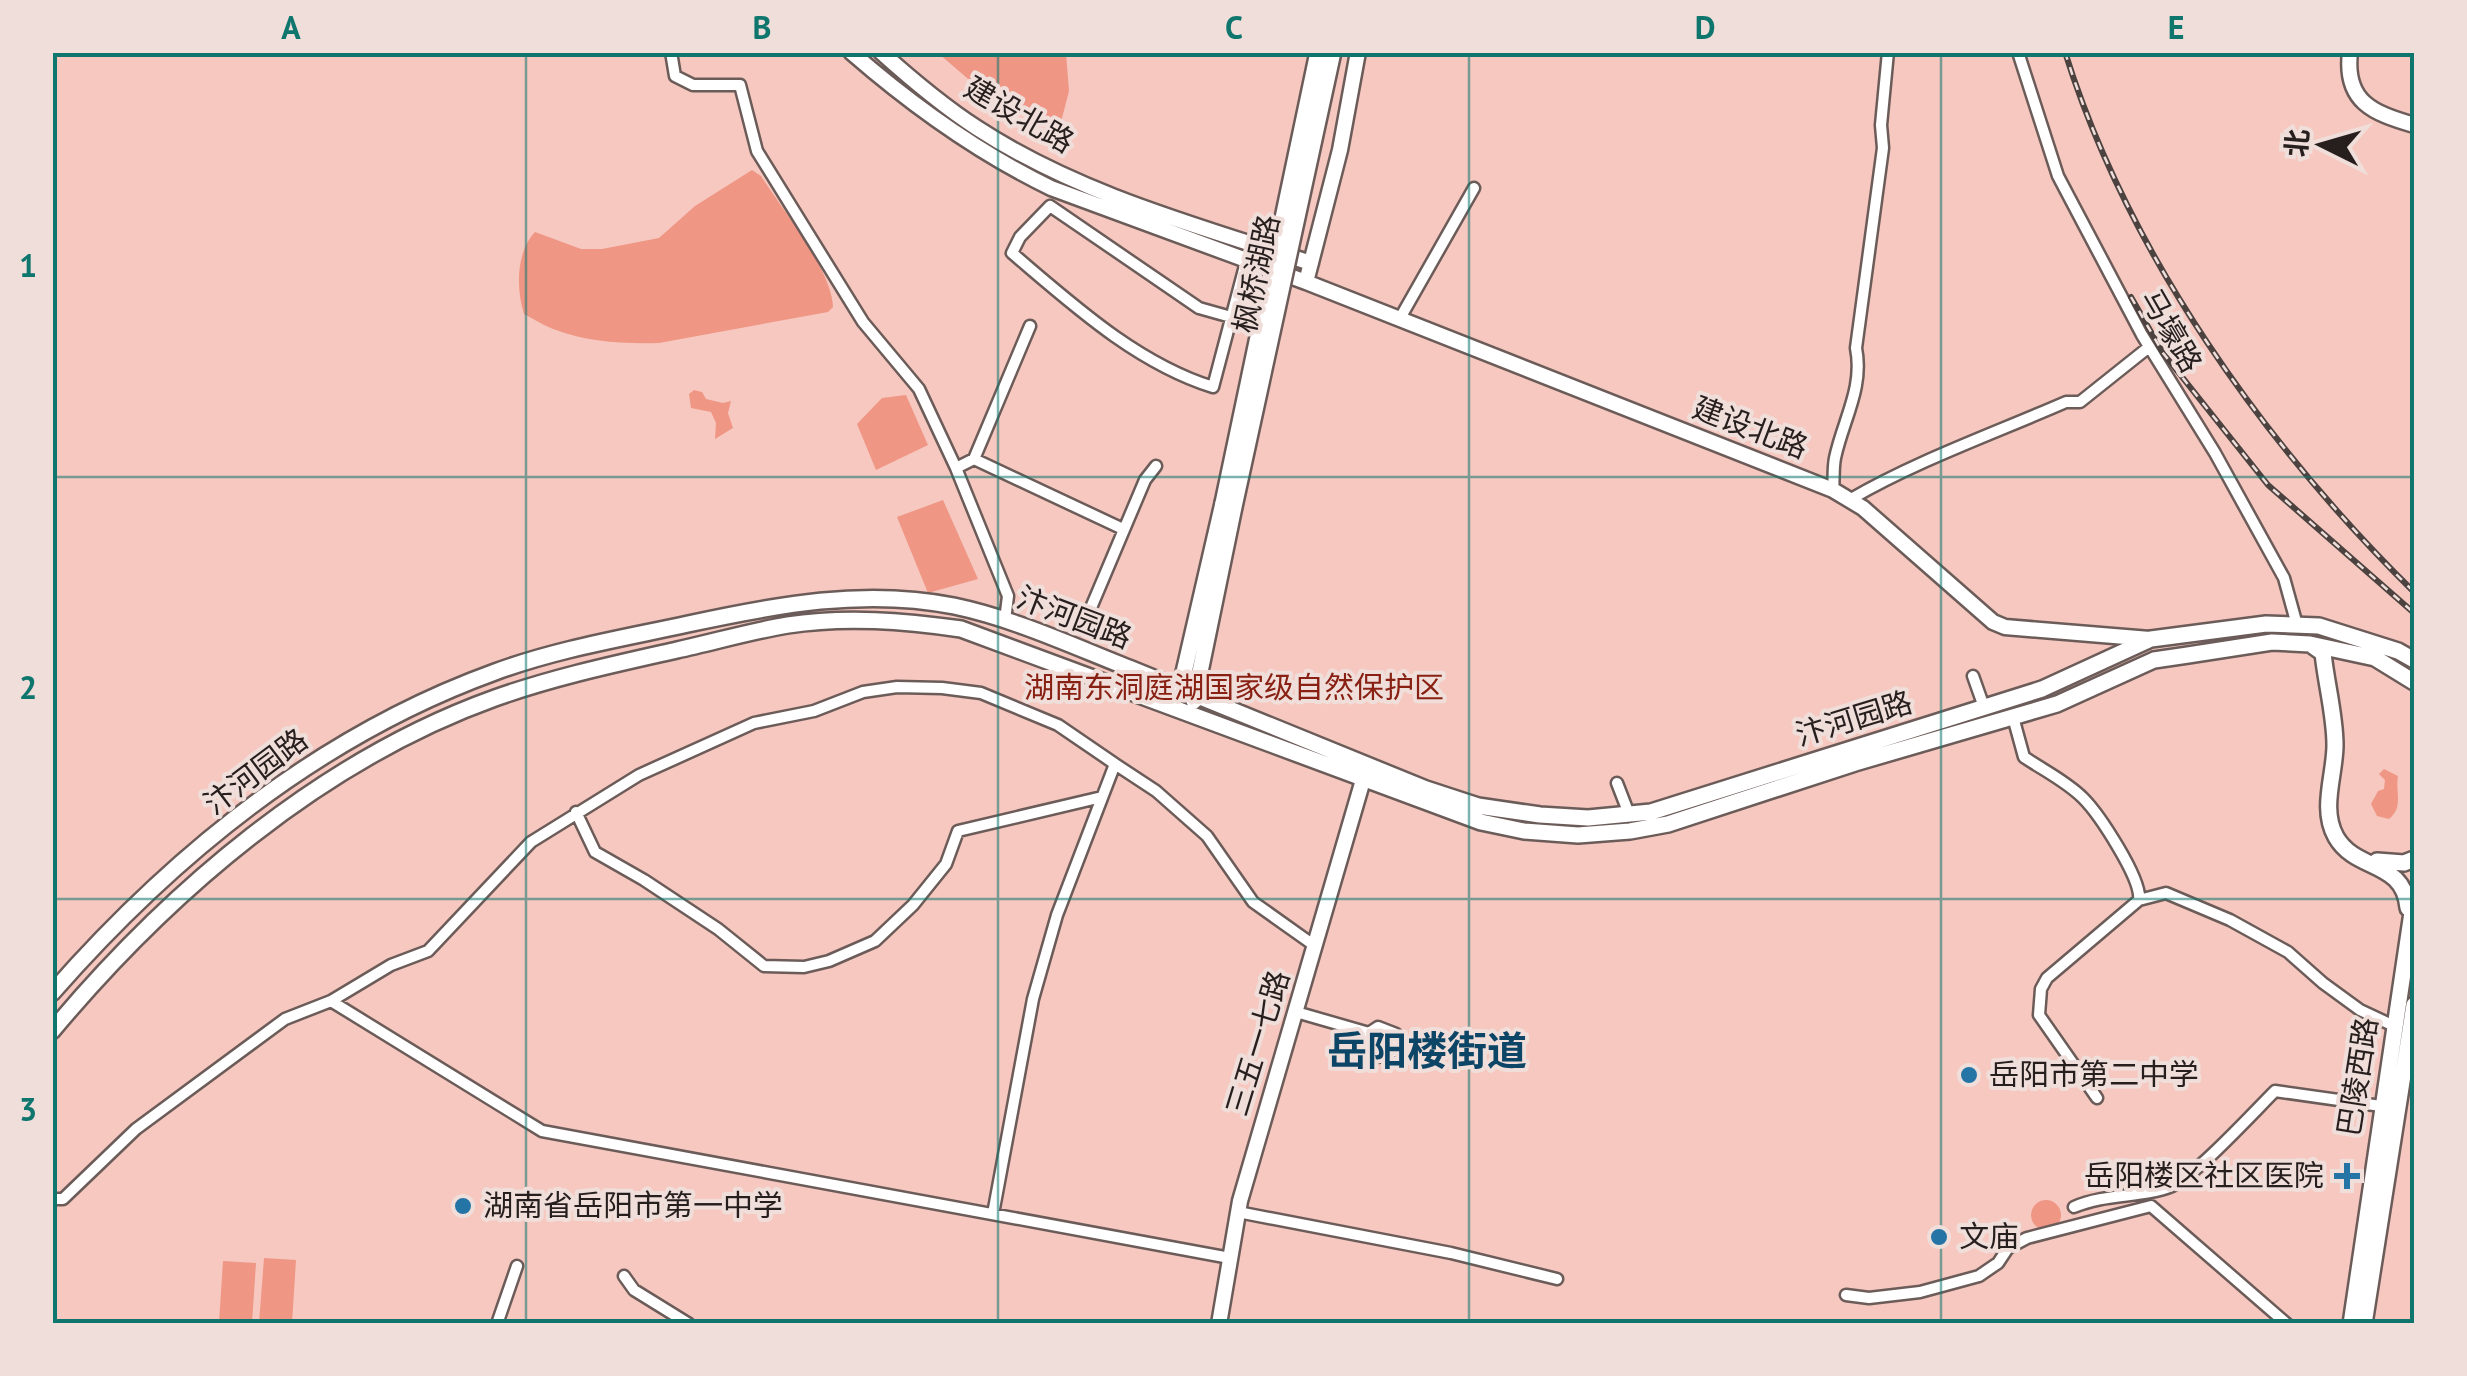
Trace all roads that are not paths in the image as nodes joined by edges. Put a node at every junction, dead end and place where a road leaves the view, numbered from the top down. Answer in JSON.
{"nodes":[{"id":1,"x":671,"y":52,"type":"edge"},
{"id":2,"x":851,"y":52,"type":"edge"},
{"id":3,"x":881,"y":52,"type":"edge"},
{"id":4,"x":1318,"y":52,"type":"edge"},
{"id":5,"x":1333,"y":52,"type":"edge"},
{"id":6,"x":1358,"y":52,"type":"edge"},
{"id":7,"x":1888,"y":52,"type":"edge"},
{"id":8,"x":2018,"y":52,"type":"edge"},
{"id":9,"x":2350,"y":52,"type":"edge"},
{"id":10,"x":2414,"y":125,"type":"edge"},
{"id":11,"x":1474,"y":188,"type":"dead end"},
{"id":12,"x":1251,"y":243,"type":"junction"},
{"id":13,"x":1246,"y":260,"type":"junction"},
{"id":14,"x":1311,"y":262,"type":"junction"},
{"id":15,"x":1306,"y":282,"type":"junction"},
{"id":16,"x":1230,"y":317,"type":"junction"},
{"id":17,"x":1398,"y":320,"type":"junction"},
{"id":18,"x":1030,"y":326,"type":"dead end"},
{"id":19,"x":2149,"y":347,"type":"junction"},
{"id":20,"x":974,"y":459,"type":"junction"},
{"id":21,"x":1156,"y":466,"type":"dead end"},
{"id":22,"x":956,"y":468,"type":"junction"},
{"id":23,"x":1833,"y":490,"type":"junction"},
{"id":24,"x":1851,"y":499,"type":"junction"},
{"id":25,"x":1228,"y":505,"type":"junction"},
{"id":26,"x":1123,"y":529,"type":"junction"},
{"id":27,"x":1005,"y":620,"type":"junction"},
{"id":28,"x":2297,"y":625,"type":"junction"},
{"id":29,"x":1082,"y":629,"type":"dead end"},
{"id":30,"x":2151,"y":640,"type":"junction"},
{"id":31,"x":2310,"y":644,"type":"junction"},
{"id":32,"x":2414,"y":660,"type":"edge"},
{"id":33,"x":1973,"y":676,"type":"dead end"},
{"id":34,"x":2414,"y":682,"type":"edge"},
{"id":35,"x":1188,"y":692,"type":"junction"},
{"id":36,"x":1984,"y":707,"type":"junction"},
{"id":37,"x":1184,"y":712,"type":"junction"},
{"id":38,"x":2013,"y":716,"type":"junction"},
{"id":39,"x":1311,"y":741,"type":"junction"},
{"id":40,"x":1304,"y":758,"type":"junction"},
{"id":41,"x":1115,"y":764,"type":"junction"},
{"id":42,"x":1363,"y":780,"type":"junction"},
{"id":43,"x":1617,"y":784,"type":"dead end"},
{"id":44,"x":1102,"y":796,"type":"junction"},
{"id":45,"x":576,"y":812,"type":"junction"},
{"id":46,"x":1629,"y":814,"type":"junction"},
{"id":47,"x":2348,"y":854,"type":"junction"},
{"id":48,"x":2414,"y":859,"type":"edge"},
{"id":49,"x":2414,"y":899,"type":"edge"},
{"id":50,"x":2139,"y":900,"type":"junction"},
{"id":51,"x":2410,"y":927,"type":"junction"},
{"id":52,"x":1315,"y":946,"type":"junction"},
{"id":53,"x":52,"y":993,"type":"edge"},
{"id":54,"x":331,"y":1001,"type":"junction"},
{"id":55,"x":2414,"y":1006,"type":"edge"},
{"id":56,"x":1296,"y":1012,"type":"junction"},
{"id":57,"x":2394,"y":1026,"type":"junction"},
{"id":58,"x":52,"y":1031,"type":"edge"},
{"id":59,"x":1369,"y":1033,"type":"dead end"},
{"id":60,"x":2098,"y":1098,"type":"dead end"},
{"id":61,"x":2381,"y":1106,"type":"junction"},
{"id":62,"x":56,"y":1202,"type":"edge"},
{"id":63,"x":2074,"y":1207,"type":"dead end"},
{"id":64,"x":1238,"y":1212,"type":"junction"},
{"id":65,"x":993,"y":1214,"type":"junction"},
{"id":66,"x":1230,"y":1258,"type":"junction"},
{"id":67,"x":517,"y":1266,"type":"dead end"},
{"id":68,"x":624,"y":1276,"type":"dead end"},
{"id":69,"x":1556,"y":1279,"type":"dead end"},
{"id":70,"x":1846,"y":1294,"type":"dead end"},
{"id":71,"x":497,"y":1324,"type":"edge"},
{"id":72,"x":689,"y":1324,"type":"edge"},
{"id":73,"x":1219,"y":1324,"type":"edge"},
{"id":74,"x":2286,"y":1324,"type":"edge"},
{"id":75,"x":2351,"y":1324,"type":"edge"},
{"id":76,"x":2364,"y":1324,"type":"edge"}],
"edges":[{"from":1,"to":22,"type":"street"},
{"from":2,"to":13,"type":"main road","name":"建设北路"},
{"from":3,"to":12,"type":"main road","name":"建设北路"},
{"from":4,"to":25,"type":"main road","name":"枫桥湖路","bridge":true},
{"from":5,"to":25,"type":"main road","name":"枫桥湖路","bridge":true},
{"from":6,"to":14,"type":"main road"},
{"from":7,"to":23,"type":"street"},
{"from":8,"to":19,"type":"street","name":"马壕路"},
{"from":9,"to":10,"type":"main road"},
{"from":11,"to":17,"type":"street"},
{"from":12,"to":13,"type":"street"},
{"from":12,"to":14,"type":"main road","name":"建设北路"},
{"from":13,"to":15,"type":"main road","name":"建设北路"},
{"from":13,"to":16,"type":"street"},
{"from":14,"to":15,"type":"main road"},
{"from":15,"to":17,"type":"main road","name":"建设北路"},
{"from":16,"to":16,"type":"street"},
{"from":17,"to":23,"type":"main road","name":"建设北路"},
{"from":18,"to":20,"type":"street"},
{"from":19,"to":24,"type":"street"},
{"from":19,"to":28,"type":"street","name":"马壕路"},
{"from":20,"to":22,"type":"street"},
{"from":20,"to":26,"type":"street"},
{"from":21,"to":26,"type":"street"},
{"from":22,"to":27,"type":"street"},
{"from":23,"to":24,"type":"main road","name":"建设北路"},
{"from":24,"to":30,"type":"main road","name":"建设北路"},
{"from":25,"to":35,"type":"main road"},
{"from":26,"to":29,"type":"street"},
{"from":27,"to":35,"type":"main road","name":"汴河园路"},
{"from":27,"to":53,"type":"main road","name":"汴河园路"},
{"from":28,"to":30,"type":"main road","name":"汴河园路"},
{"from":28,"to":32,"type":"main road","name":"汴河园路"},
{"from":30,"to":36,"type":"main road","name":"汴河园路"},
{"from":31,"to":34,"type":"main road","name":"汴河园路"},
{"from":31,"to":38,"type":"main road","name":"汴河园路"},
{"from":31,"to":47,"type":"main road"},
{"from":33,"to":36,"type":"street"},
{"from":35,"to":37,"type":"main road"},
{"from":35,"to":39,"type":"main road","name":"汴河园路"},
{"from":36,"to":46,"type":"main road","name":"汴河园路"},
{"from":37,"to":40,"type":"main road","name":"汴河园路"},
{"from":37,"to":58,"type":"main road","name":"汴河园路"},
{"from":38,"to":42,"type":"main road","name":"汴河园路"},
{"from":38,"to":50,"type":"street"},
{"from":39,"to":40,"type":"main road"},
{"from":39,"to":46,"type":"main road","name":"汴河园路"},
{"from":40,"to":42,"type":"main road","name":"汴河园路"},
{"from":41,"to":44,"type":"street"},
{"from":41,"to":45,"type":"street"},
{"from":41,"to":52,"type":"street"},
{"from":42,"to":52,"type":"main road","name":"三五一七路"},
{"from":43,"to":46,"type":"street"},
{"from":44,"to":45,"type":"street"},
{"from":44,"to":65,"type":"street"},
{"from":45,"to":54,"type":"street"},
{"from":47,"to":48,"type":"main road"},
{"from":47,"to":51,"type":"main road"},
{"from":49,"to":51,"type":"main road","name":"巴陵西路"},
{"from":50,"to":57,"type":"street"},
{"from":50,"to":60,"type":"street"},
{"from":51,"to":57,"type":"main road","name":"巴陵西路"},
{"from":52,"to":56,"type":"main road","name":"三五一七路"},
{"from":54,"to":62,"type":"street"},
{"from":54,"to":65,"type":"street"},
{"from":55,"to":76,"type":"main road","name":"巴陵西路"},
{"from":56,"to":59,"type":"street"},
{"from":56,"to":64,"type":"main road","name":"三五一七路"},
{"from":57,"to":61,"type":"main road","name":"巴陵西路"},
{"from":61,"to":63,"type":"street"},
{"from":61,"to":75,"type":"main road","name":"巴陵西路"},
{"from":64,"to":66,"type":"main road","name":"三五一七路"},
{"from":64,"to":69,"type":"street"},
{"from":65,"to":66,"type":"street"},
{"from":66,"to":73,"type":"main road","name":"三五一七路"},
{"from":67,"to":71,"type":"street"},
{"from":68,"to":72,"type":"street"},
{"from":70,"to":74,"type":"street"}]}
